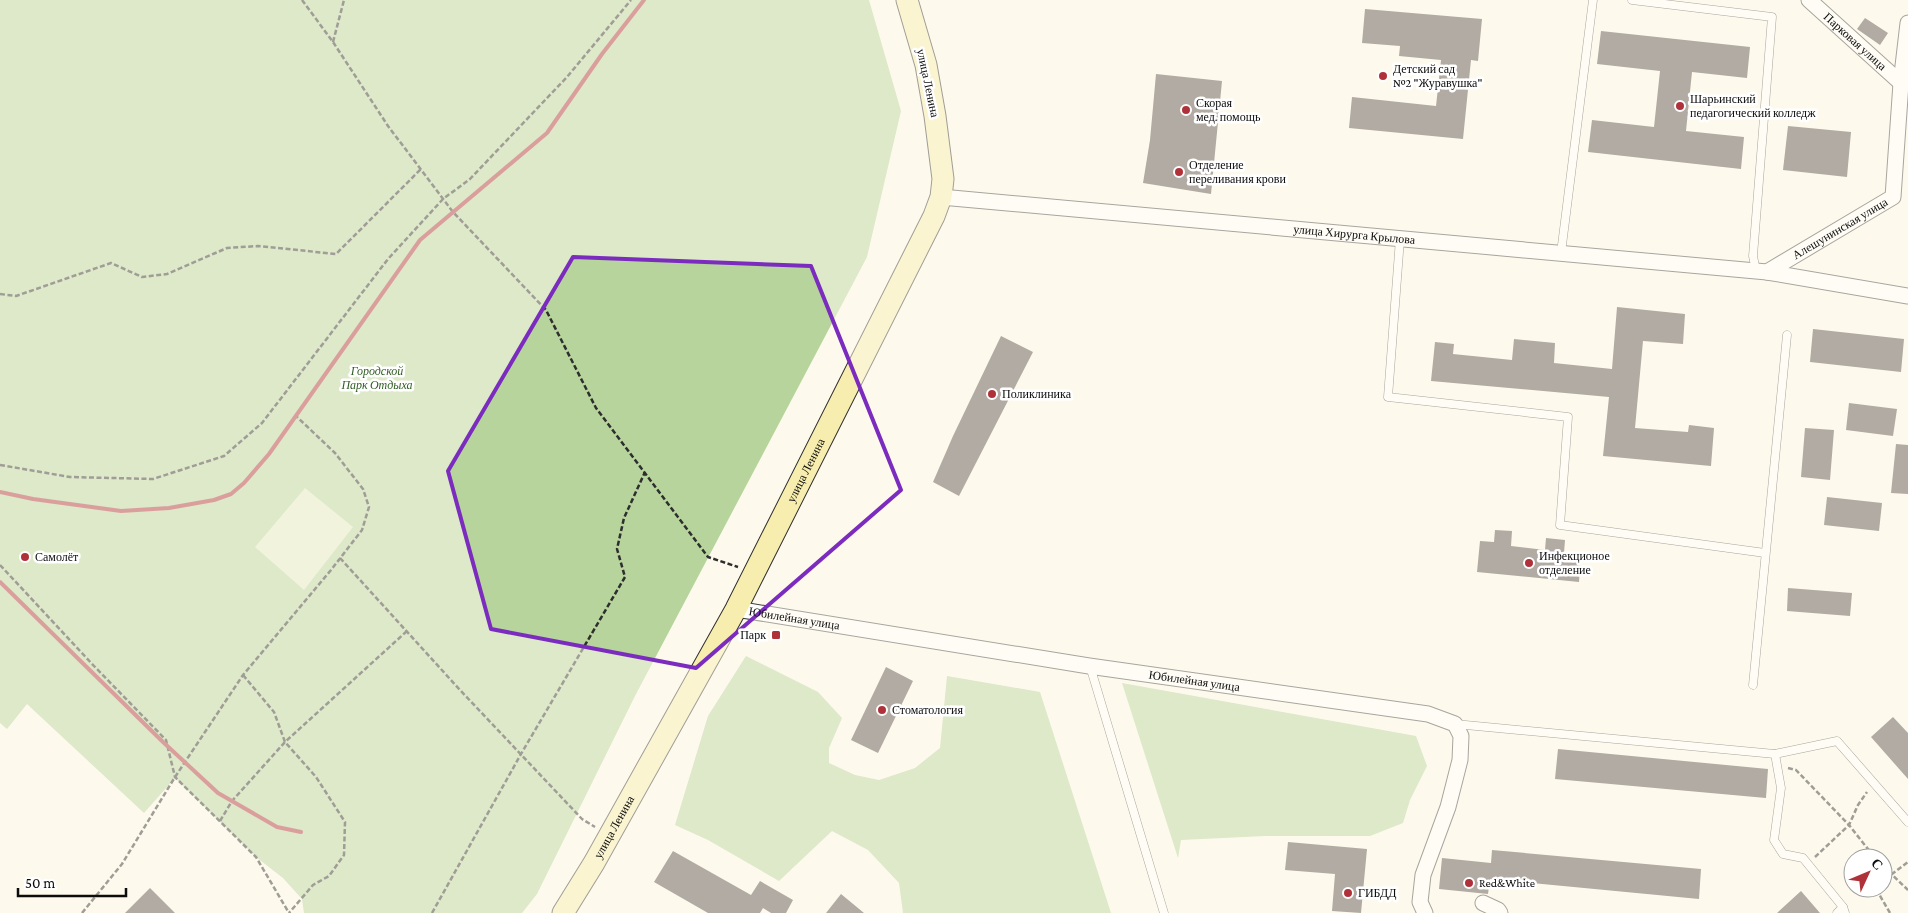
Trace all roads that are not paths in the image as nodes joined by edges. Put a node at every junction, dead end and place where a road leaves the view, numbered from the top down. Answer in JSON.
{"nodes":[{"id":1,"x":907,"y":0,"type":"edge"},
{"id":2,"x":1593,"y":0,"type":"edge"},
{"id":3,"x":1632,"y":0,"type":"edge"},
{"id":4,"x":1809,"y":0,"type":"edge"},
{"id":5,"x":1908,"y":23,"type":"edge"},
{"id":6,"x":1901,"y":83,"type":"junction"},
{"id":7,"x":941,"y":197,"type":"junction"},
{"id":8,"x":1400,"y":239,"type":"junction"},
{"id":9,"x":1561,"y":253,"type":"junction"},
{"id":10,"x":1761,"y":272,"type":"junction"},
{"id":11,"x":1908,"y":296,"type":"edge"},
{"id":12,"x":1787,"y":335,"type":"dead end"},
{"id":13,"x":1765,"y":553,"type":"junction"},
{"id":14,"x":736,"y":609,"type":"junction"},
{"id":15,"x":1089,"y":666,"type":"junction"},
{"id":16,"x":1753,"y":684,"type":"dead end"},
{"id":17,"x":1455,"y":724,"type":"junction"},
{"id":18,"x":1775,"y":754,"type":"junction"},
{"id":19,"x":1908,"y":822,"type":"edge"},
{"id":20,"x":1483,"y":903,"type":"dead end"},
{"id":21,"x":1842,"y":911,"type":"edge"},
{"id":22,"x":563,"y":913,"type":"edge"},
{"id":23,"x":1164,"y":913,"type":"edge"},
{"id":24,"x":1425,"y":913,"type":"edge"},
{"id":25,"x":1500,"y":913,"type":"edge"}],
"edges":[{"from":1,"to":7,"type":"street","name":"улица Ленина"},
{"from":2,"to":9,"type":"lane"},
{"from":3,"to":10,"type":"lane"},
{"from":4,"to":6,"type":"street","name":"Парковая улица"},
{"from":5,"to":6,"type":"street","name":"Алешунинская улица"},
{"from":6,"to":10,"type":"street","name":"Алешунинская улица"},
{"from":7,"to":8,"type":"street","name":"улица Хирурга Крылова"},
{"from":7,"to":14,"type":"street","name":"улица Ленина"},
{"from":8,"to":9,"type":"street","name":"улица Хирурга Крылова"},
{"from":8,"to":13,"type":"lane"},
{"from":9,"to":10,"type":"street","name":"улица Хирурга Крылова"},
{"from":10,"to":11,"type":"street","name":"улица Хирурга Крылова"},
{"from":12,"to":13,"type":"lane"},
{"from":13,"to":16,"type":"lane"},
{"from":14,"to":15,"type":"street","name":"Юбилейная улица"},
{"from":14,"to":22,"type":"street","name":"улица Ленина"},
{"from":15,"to":17,"type":"street","name":"Юбилейная улица"},
{"from":15,"to":23,"type":"lane"},
{"from":17,"to":18,"type":"lane"},
{"from":17,"to":24,"type":"street"},
{"from":18,"to":19,"type":"lane"},
{"from":18,"to":21,"type":"lane"},
{"from":20,"to":25,"type":"street"}]}
